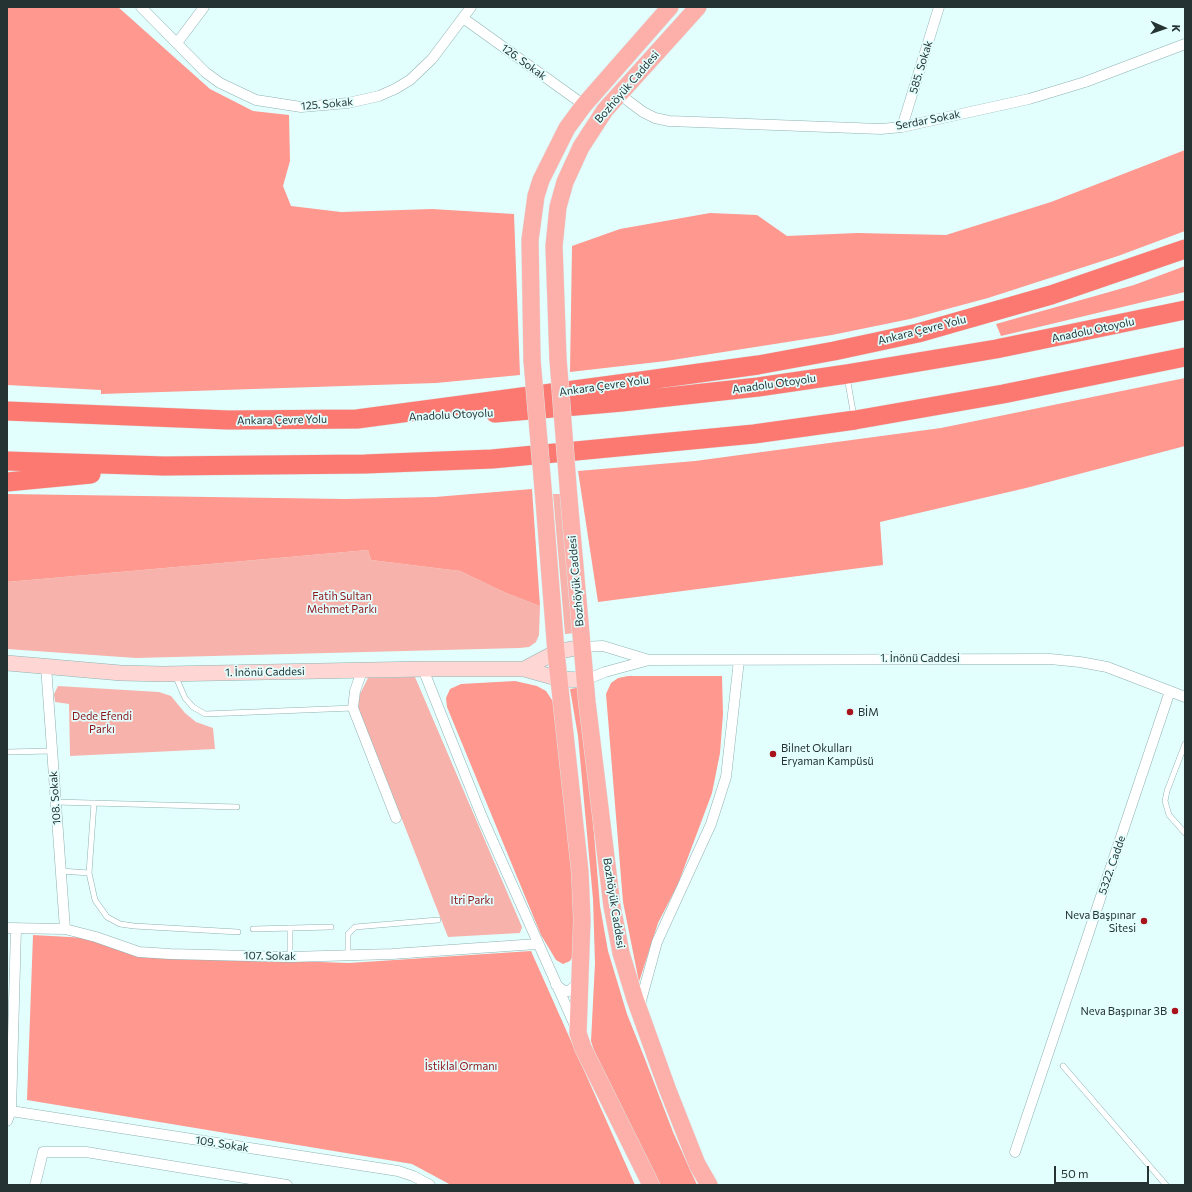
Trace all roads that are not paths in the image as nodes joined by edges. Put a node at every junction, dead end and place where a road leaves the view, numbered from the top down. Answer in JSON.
{"nodes":[{"id":1,"x":141,"y":7,"type":"edge"},
{"id":2,"x":204,"y":7,"type":"edge"},
{"id":3,"x":471,"y":7,"type":"edge"},
{"id":4,"x":670,"y":7,"type":"edge"},
{"id":5,"x":698,"y":7,"type":"edge"},
{"id":6,"x":939,"y":7,"type":"edge"},
{"id":7,"x":463,"y":18,"type":"junction"},
{"id":8,"x":177,"y":43,"type":"junction"},
{"id":9,"x":1185,"y":44,"type":"edge"},
{"id":10,"x":619,"y":94,"type":"junction"},
{"id":11,"x":584,"y":105,"type":"junction"},
{"id":12,"x":902,"y":127,"type":"junction"},
{"id":13,"x":1185,"y":250,"type":"edge"},
{"id":14,"x":1185,"y":310,"type":"edge"},
{"id":15,"x":1185,"y":357,"type":"edge"},
{"id":16,"x":847,"y":374,"type":"junction"},
{"id":17,"x":7,"y":411,"type":"edge"},
{"id":18,"x":357,"y":419,"type":"junction"},
{"id":19,"x":854,"y":420,"type":"junction"},
{"id":20,"x":7,"y":461,"type":"edge"},
{"id":21,"x":164,"y":466,"type":"junction"},
{"id":22,"x":7,"y":482,"type":"edge"},
{"id":23,"x":581,"y":647,"type":"junction"},
{"id":24,"x":556,"y":652,"type":"junction"},
{"id":25,"x":649,"y":660,"type":"junction"},
{"id":26,"x":739,"y":660,"type":"junction"},
{"id":27,"x":7,"y":663,"type":"edge"},
{"id":28,"x":46,"y":666,"type":"junction"},
{"id":29,"x":423,"y":669,"type":"junction"},
{"id":30,"x":524,"y":669,"type":"junction"},
{"id":31,"x":362,"y":671,"type":"junction"},
{"id":32,"x":174,"y":674,"type":"junction"},
{"id":33,"x":560,"y":679,"type":"junction"},
{"id":34,"x":585,"y":680,"type":"junction"},
{"id":35,"x":1170,"y":691,"type":"junction"},
{"id":36,"x":1185,"y":697,"type":"edge"},
{"id":37,"x":353,"y":708,"type":"junction"},
{"id":38,"x":1185,"y":744,"type":"edge"},
{"id":39,"x":52,"y":751,"type":"junction"},
{"id":40,"x":7,"y":752,"type":"edge"},
{"id":41,"x":55,"y":802,"type":"junction"},
{"id":42,"x":94,"y":803,"type":"junction"},
{"id":43,"x":237,"y":806,"type":"dead end"},
{"id":44,"x":396,"y":818,"type":"dead end"},
{"id":45,"x":1185,"y":832,"type":"edge"},
{"id":46,"x":61,"y":871,"type":"junction"},
{"id":47,"x":89,"y":873,"type":"junction"},
{"id":48,"x":438,"y":920,"type":"dead end"},
{"id":49,"x":331,"y":927,"type":"dead end"},
{"id":50,"x":12,"y":928,"type":"edge"},
{"id":51,"x":290,"y":928,"type":"junction"},
{"id":52,"x":65,"y":929,"type":"junction"},
{"id":53,"x":253,"y":929,"type":"dead end"},
{"id":54,"x":238,"y":932,"type":"dead end"},
{"id":55,"x":537,"y":944,"type":"junction"},
{"id":56,"x":348,"y":955,"type":"junction"},
{"id":57,"x":290,"y":957,"type":"junction"},
{"id":58,"x":579,"y":982,"type":"junction"},
{"id":59,"x":556,"y":985,"type":"junction"},
{"id":60,"x":639,"y":1008,"type":"junction"},
{"id":61,"x":578,"y":1033,"type":"junction"},
{"id":62,"x":1063,"y":1066,"type":"dead end"},
{"id":63,"x":11,"y":1111,"type":"junction"},
{"id":64,"x":7,"y":1121,"type":"edge"},
{"id":65,"x":1015,"y":1152,"type":"dead end"},
{"id":66,"x":35,"y":1185,"type":"edge"},
{"id":67,"x":288,"y":1185,"type":"edge"},
{"id":68,"x":430,"y":1185,"type":"edge"},
{"id":69,"x":651,"y":1185,"type":"edge"},
{"id":70,"x":709,"y":1185,"type":"edge"},
{"id":71,"x":1166,"y":1185,"type":"edge"}],
"edges":[{"from":1,"to":8,"type":"street","name":"125. Sokak"},
{"from":2,"to":8,"type":"street"},
{"from":3,"to":7,"type":"street","name":"125. Sokak"},
{"from":4,"to":11,"type":"main road","name":"Bozhöyük Caddesi"},
{"from":5,"to":10,"type":"main road","name":"Bozhöyük Caddesi"},
{"from":6,"to":12,"type":"street","name":"585. Sokak"},
{"from":7,"to":8,"type":"street","name":"125. Sokak"},
{"from":7,"to":11,"type":"street","name":"126. Sokak"},
{"from":9,"to":12,"type":"street","name":"Serdar Sokak"},
{"from":10,"to":12,"type":"street","name":"Serdar Sokak"},
{"from":10,"to":23,"type":"main road","name":"Bozhöyük Caddesi","bridge":true},
{"from":11,"to":24,"type":"main road","name":"Bozhöyük Caddesi","bridge":true},
{"from":13,"to":18,"type":"highway","name":"Ankara Çevre Yolu"},
{"from":14,"to":16,"type":"highway","name":"Anadolu Otoyolu"},
{"from":15,"to":19,"type":"highway"},
{"from":16,"to":18,"type":"highway","name":"Anadolu Otoyolu"},
{"from":16,"to":19,"type":"lane"},
{"from":17,"to":18,"type":"highway","name":"Ankara Çevre Yolu"},
{"from":19,"to":21,"type":"highway"},
{"from":20,"to":21,"type":"highway"},
{"from":21,"to":22,"type":"highway"},
{"from":23,"to":24,"type":"street","name":"1. İnönü Caddesi"},
{"from":23,"to":25,"type":"street"},
{"from":23,"to":34,"type":"main road","name":"Bozhöyük Caddesi"},
{"from":24,"to":30,"type":"street","name":"1. İnönü Caddesi"},
{"from":24,"to":33,"type":"main road","name":"Bozhöyük Caddesi"},
{"from":25,"to":26,"type":"street","name":"1. İnönü Caddesi"},
{"from":25,"to":34,"type":"street"},
{"from":26,"to":35,"type":"street","name":"1. İnönü Caddesi"},
{"from":26,"to":60,"type":"street"},
{"from":27,"to":28,"type":"street","name":"1. İnönü Caddesi"},
{"from":28,"to":32,"type":"street","name":"1. İnönü Caddesi"},
{"from":28,"to":39,"type":"street","name":"108. Sokak"},
{"from":29,"to":30,"type":"street","name":"1. İnönü Caddesi"},
{"from":29,"to":31,"type":"street","name":"1. İnönü Caddesi"},
{"from":29,"to":55,"type":"street"},
{"from":30,"to":33,"type":"street","name":"1. İnönü Caddesi"},
{"from":31,"to":32,"type":"street","name":"1. İnönü Caddesi"},
{"from":31,"to":37,"type":"street"},
{"from":32,"to":37,"type":"lane"},
{"from":33,"to":34,"type":"street","name":"1. İnönü Caddesi"},
{"from":33,"to":58,"type":"main road","name":"Bozhöyük Caddesi"},
{"from":34,"to":60,"type":"main road","name":"Bozhöyük Caddesi"},
{"from":35,"to":36,"type":"street","name":"1. İnönü Caddesi"},
{"from":35,"to":65,"type":"street","name":"5322. Cadde"},
{"from":37,"to":44,"type":"street"},
{"from":38,"to":45,"type":"lane"},
{"from":39,"to":40,"type":"lane"},
{"from":39,"to":41,"type":"street","name":"108. Sokak"},
{"from":41,"to":42,"type":"lane"},
{"from":41,"to":46,"type":"street","name":"108. Sokak"},
{"from":42,"to":43,"type":"lane"},
{"from":42,"to":47,"type":"lane"},
{"from":46,"to":47,"type":"lane"},
{"from":46,"to":52,"type":"street","name":"108. Sokak"},
{"from":47,"to":54,"type":"lane"},
{"from":48,"to":56,"type":"lane"},
{"from":49,"to":51,"type":"lane"},
{"from":50,"to":52,"type":"street","name":"107. Sokak"},
{"from":50,"to":63,"type":"street"},
{"from":51,"to":53,"type":"lane"},
{"from":51,"to":57,"type":"lane"},
{"from":52,"to":57,"type":"street","name":"107. Sokak"},
{"from":55,"to":56,"type":"street","name":"107. Sokak"},
{"from":55,"to":59,"type":"street"},
{"from":56,"to":57,"type":"street","name":"107. Sokak"},
{"from":58,"to":59,"type":"street"},
{"from":58,"to":61,"type":"main road","name":"Bozhöyük Caddesi"},
{"from":59,"to":61,"type":"street"},
{"from":60,"to":70,"type":"main road","name":"Bozhöyük Caddesi"},
{"from":61,"to":69,"type":"main road","name":"Bozhöyük Caddesi"},
{"from":62,"to":71,"type":"lane"},
{"from":63,"to":64,"type":"street"},
{"from":63,"to":68,"type":"street","name":"109. Sokak"},
{"from":66,"to":67,"type":"street"}]}
